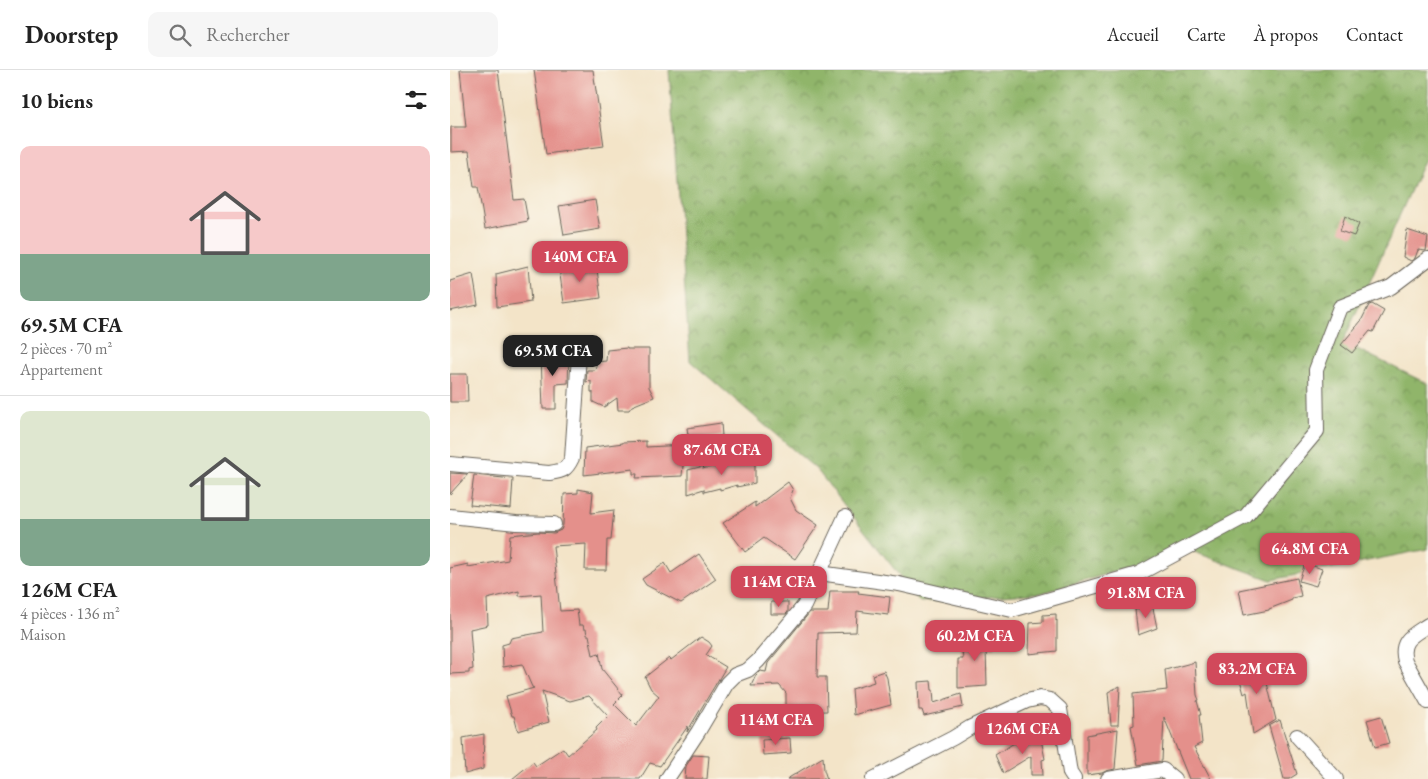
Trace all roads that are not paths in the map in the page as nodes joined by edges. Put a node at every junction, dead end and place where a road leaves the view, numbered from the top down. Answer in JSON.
{"nodes":[{"id":1,"x":1428,"y":259,"type":"edge"},
{"id":2,"x":579,"y":355,"type":"dead end"},
{"id":3,"x":450,"y":464,"type":"edge"},
{"id":4,"x":450,"y":516,"type":"edge"},
{"id":5,"x":845,"y":517,"type":"dead end"},
{"id":6,"x":554,"y":524,"type":"dead end"},
{"id":7,"x":819,"y":573,"type":"junction"},
{"id":8,"x":1428,"y":624,"type":"edge"},
{"id":9,"x":1428,"y":702,"type":"edge"},
{"id":10,"x":1297,"y":736,"type":"dead end"},
{"id":11,"x":667,"y":779,"type":"edge"},
{"id":12,"x":873,"y":779,"type":"edge"},
{"id":13,"x":1074,"y":779,"type":"edge"},
{"id":14,"x":1108,"y":779,"type":"edge"},
{"id":15,"x":1174,"y":779,"type":"edge"},
{"id":16,"x":1336,"y":779,"type":"edge"}],
"edges":[{"from":1,"to":7,"type":"street"},
{"from":2,"to":3,"type":"street"},
{"from":4,"to":6,"type":"street"},
{"from":5,"to":7,"type":"street"},
{"from":7,"to":11,"type":"street"},
{"from":8,"to":9,"type":"street"},
{"from":10,"to":16,"type":"street"},
{"from":12,"to":13,"type":"street"},
{"from":14,"to":15,"type":"street"}]}
